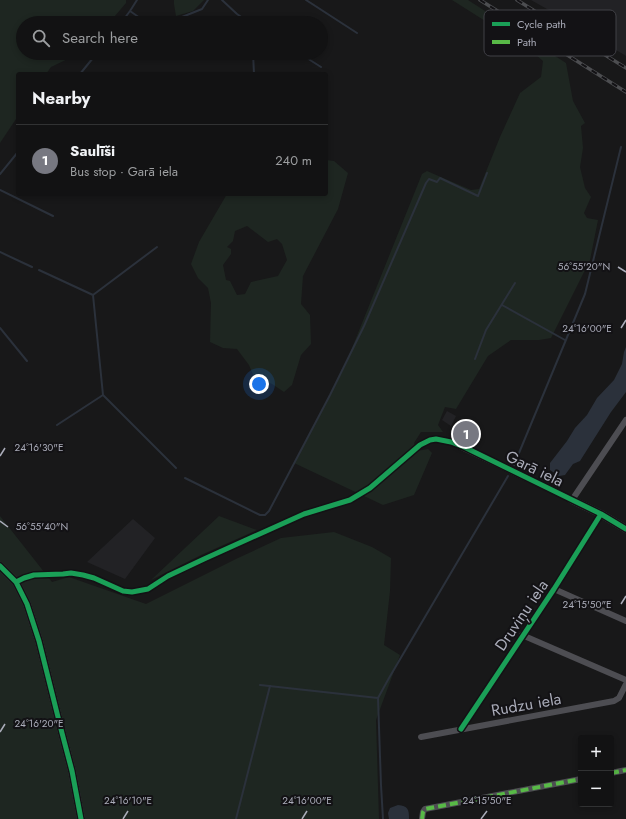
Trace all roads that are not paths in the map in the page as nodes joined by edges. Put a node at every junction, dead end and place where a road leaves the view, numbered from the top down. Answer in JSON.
{"nodes":[{"id":1,"x":626,"y":422,"type":"edge"},
{"id":2,"x":572,"y":500,"type":"junction"},
{"id":3,"x":601,"y":514,"type":"junction"},
{"id":4,"x":626,"y":529,"type":"edge"},
{"id":5,"x":0,"y":566,"type":"edge"},
{"id":6,"x":16,"y":582,"type":"junction"},
{"id":7,"x":554,"y":589,"type":"junction"},
{"id":8,"x":626,"y":621,"type":"edge"},
{"id":9,"x":522,"y":635,"type":"junction"},
{"id":10,"x":626,"y":680,"type":"edge"},
{"id":11,"x":626,"y":684,"type":"edge"},
{"id":12,"x":461,"y":730,"type":"junction"},
{"id":13,"x":421,"y":737,"type":"dead end"},
{"id":14,"x":626,"y":770,"type":"edge"},
{"id":15,"x":614,"y":772,"type":"edge"},
{"id":16,"x":578,"y":780,"type":"edge"},
{"id":17,"x":81,"y":819,"type":"edge"},
{"id":18,"x":422,"y":819,"type":"edge"}],
"edges":[{"from":1,"to":2,"type":"street"},
{"from":2,"to":3,"type":"street","name":"Garā iela"},
{"from":2,"to":6,"type":"street","name":"Garā iela"},
{"from":3,"to":4,"type":"street","name":"Garā iela"},
{"from":3,"to":7,"type":"street","name":"Druviņu iela"},
{"from":5,"to":6,"type":"street"},
{"from":6,"to":17,"type":"street"},
{"from":7,"to":8,"type":"street"},
{"from":7,"to":9,"type":"street","name":"Druviņu iela"},
{"from":9,"to":10,"type":"street"},
{"from":9,"to":12,"type":"street","name":"Druviņu iela"},
{"from":11,"to":12,"type":"street","name":"Rudzu iela"},
{"from":12,"to":13,"type":"street","name":"Rudzu iela"},
{"from":14,"to":15,"type":"street"},
{"from":16,"to":18,"type":"street"}]}
